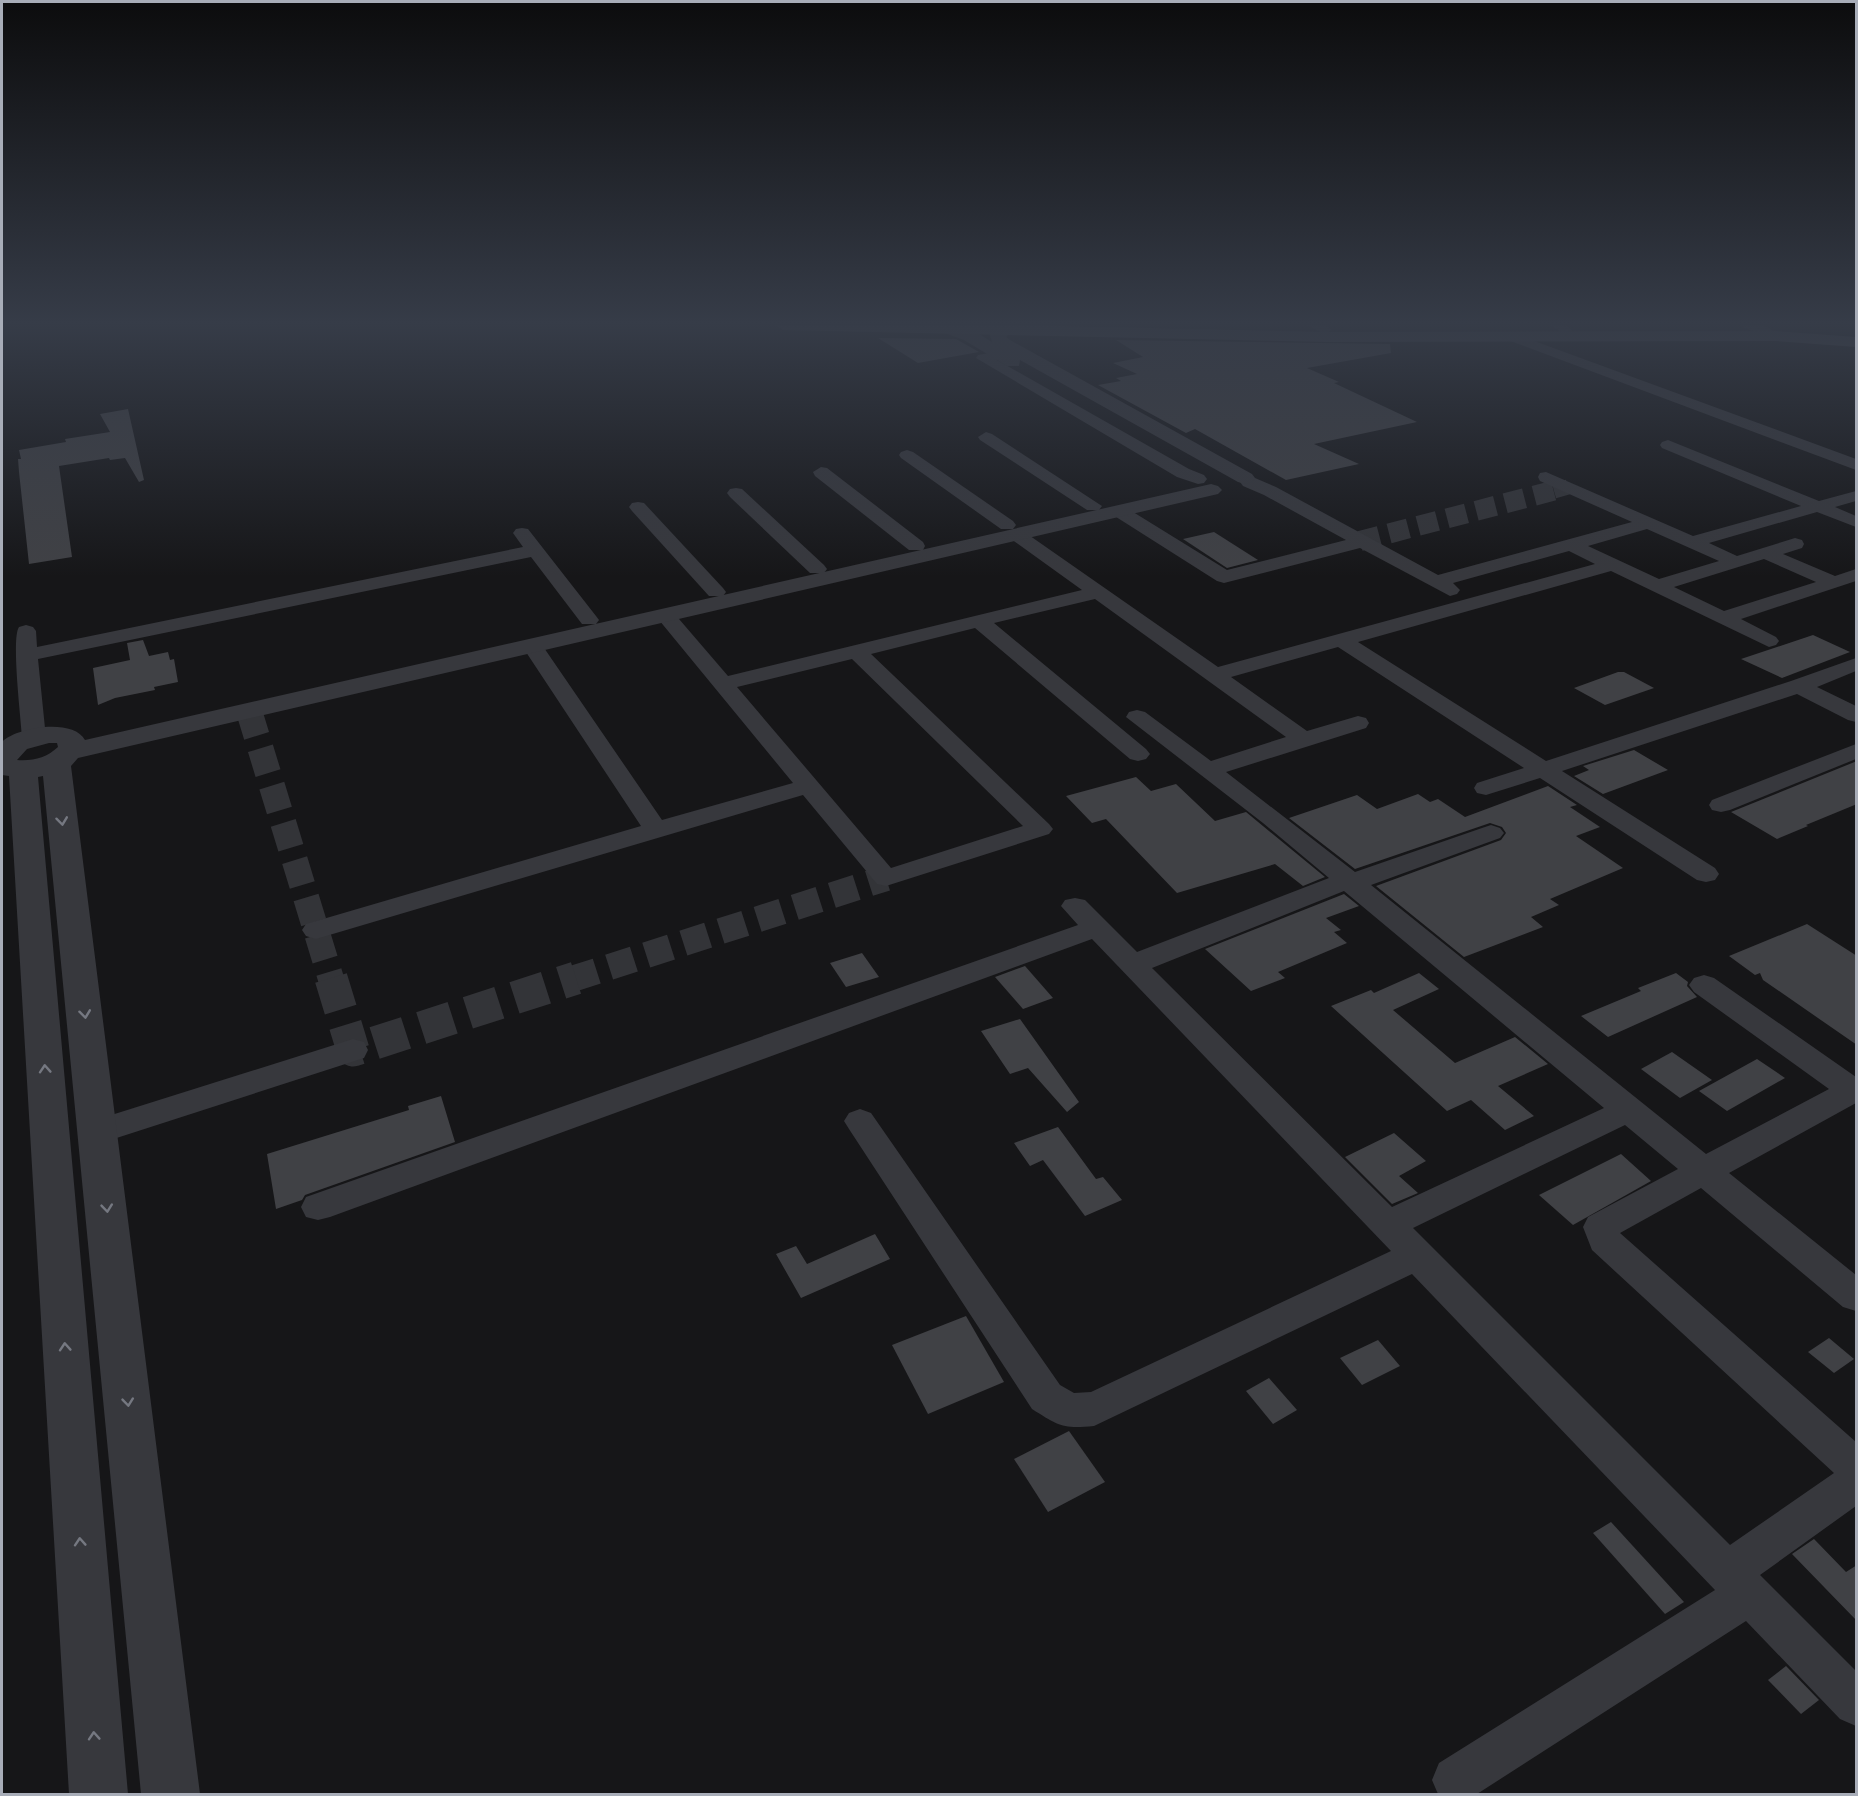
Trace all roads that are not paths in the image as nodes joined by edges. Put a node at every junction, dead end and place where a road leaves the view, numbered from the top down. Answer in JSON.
{"nodes":[{"id":1,"x":1087,"y":409,"type":"edge"},
{"id":2,"x":1120,"y":409,"type":"edge"},
{"id":3,"x":1706,"y":409,"type":"edge"},
{"id":4,"x":986,"y":437,"type":"dead end"},
{"id":5,"x":1668,"y":445,"type":"dead end"},
{"id":6,"x":907,"y":455,"type":"dead end"},
{"id":7,"x":1857,"y":465,"type":"edge"},
{"id":8,"x":822,"y":472,"type":"dead end"},
{"id":9,"x":1546,"y":477,"type":"tunnel mouth"},
{"id":10,"x":1247,"y":480,"type":"junction"},
{"id":11,"x":1203,"y":481,"type":"junction"},
{"id":12,"x":736,"y":493,"type":"dead end"},
{"id":13,"x":1857,"y":496,"type":"edge"},
{"id":14,"x":1093,"y":506,"type":"junction"},
{"id":15,"x":1818,"y":506,"type":"junction"},
{"id":16,"x":638,"y":507,"type":"dead end"},
{"id":17,"x":1119,"y":511,"type":"junction"},
{"id":18,"x":1857,"y":522,"type":"edge"},
{"id":19,"x":1648,"y":523,"type":"junction"},
{"id":20,"x":1012,"y":530,"type":"junction"},
{"id":21,"x":522,"y":532,"type":"dead end"},
{"id":22,"x":1362,"y":542,"type":"junction"},
{"id":23,"x":1691,"y":542,"type":"junction"},
{"id":24,"x":1796,"y":544,"type":"dead end"},
{"id":25,"x":1570,"y":545,"type":"junction"},
{"id":26,"x":916,"y":546,"type":"junction"},
{"id":27,"x":536,"y":550,"type":"junction"},
{"id":28,"x":1765,"y":553,"type":"junction"},
{"id":29,"x":1736,"y":562,"type":"junction"},
{"id":30,"x":1612,"y":565,"type":"junction"},
{"id":31,"x":817,"y":569,"type":"junction"},
{"id":32,"x":1857,"y":575,"type":"edge"},
{"id":33,"x":1833,"y":582,"type":"junction"},
{"id":34,"x":1657,"y":586,"type":"junction"},
{"id":35,"x":716,"y":592,"type":"junction"},
{"id":36,"x":1098,"y":592,"type":"junction"},
{"id":37,"x":666,"y":616,"type":"junction"},
{"id":38,"x":1723,"y":618,"type":"junction"},
{"id":39,"x":589,"y":620,"type":"junction"},
{"id":40,"x":979,"y":621,"type":"junction"},
{"id":41,"x":26,"y":631,"type":"dead end"},
{"id":42,"x":1341,"y":640,"type":"junction"},
{"id":43,"x":1769,"y":640,"type":"dead end"},
{"id":44,"x":533,"y":646,"type":"junction"},
{"id":45,"x":857,"y":652,"type":"junction"},
{"id":46,"x":27,"y":655,"type":"junction"},
{"id":47,"x":1857,"y":664,"type":"edge"},
{"id":48,"x":1214,"y":675,"type":"junction"},
{"id":49,"x":723,"y":684,"type":"junction"},
{"id":50,"x":1798,"y":686,"type":"junction"},
{"id":51,"x":1857,"y":715,"type":"edge"},
{"id":52,"x":1137,"y":717,"type":"dead end"},
{"id":53,"x":1358,"y":723,"type":"dead end"},
{"id":54,"x":1304,"y":739,"type":"junction"},
{"id":55,"x":1857,"y":751,"type":"edge"},
{"id":56,"x":50,"y":752,"type":"junction"},
{"id":57,"x":1138,"y":754,"type":"dead end"},
{"id":58,"x":1214,"y":768,"type":"dead end"},
{"id":59,"x":1541,"y":769,"type":"junction"},
{"id":60,"x":808,"y":786,"type":"junction"},
{"id":61,"x":1486,"y":788,"type":"dead end"},
{"id":62,"x":1721,"y":806,"type":"dead end"},
{"id":63,"x":656,"y":830,"type":"junction"},
{"id":64,"x":1491,"y":833,"type":"dead end"},
{"id":65,"x":1706,"y":874,"type":"dead end"},
{"id":66,"x":1349,"y":881,"type":"junction"},
{"id":67,"x":316,"y":930,"type":"dead end"},
{"id":68,"x":1132,"y":965,"type":"junction"},
{"id":69,"x":1704,"y":985,"type":"dead end"},
{"id":70,"x":353,"y":1050,"type":"dead end"},
{"id":71,"x":1855,"y":1090,"type":"edge"},
{"id":72,"x":1628,"y":1110,"type":"junction"},
{"id":73,"x":860,"y":1121,"type":"dead end"},
{"id":74,"x":98,"y":1130,"type":"junction"},
{"id":75,"x":50,"y":1145,"type":"junction"},
{"id":76,"x":1704,"y":1172,"type":"junction"},
{"id":77,"x":318,"y":1207,"type":"dead end"},
{"id":78,"x":1386,"y":1225,"type":"junction"},
{"id":79,"x":1417,"y":1255,"type":"junction"},
{"id":80,"x":1857,"y":1296,"type":"edge"},
{"id":81,"x":1857,"y":1467,"type":"edge"},
{"id":82,"x":1857,"y":1482,"type":"edge"},
{"id":83,"x":1739,"y":1582,"type":"junction"},
{"id":84,"x":1857,"y":1703,"type":"edge"},
{"id":85,"x":1456,"y":1780,"type":"dead end"},
{"id":86,"x":98,"y":1794,"type":"edge"},
{"id":87,"x":171,"y":1794,"type":"edge"}],
"edges":[{"from":1,"to":11,"type":"street"},
{"from":2,"to":10,"type":"street"},
{"from":3,"to":7,"type":"street"},
{"from":4,"to":14,"type":"street"},
{"from":5,"to":15,"type":"street"},
{"from":6,"to":20,"type":"street"},
{"from":8,"to":26,"type":"street"},
{"from":9,"to":19,"type":"street"},
{"from":10,"to":11,"type":"street"},
{"from":10,"to":22,"type":"street"},
{"from":11,"to":14,"type":"street"},
{"from":11,"to":17,"type":"street"},
{"from":12,"to":31,"type":"street"},
{"from":13,"to":15,"type":"street"},
{"from":14,"to":20,"type":"street"},
{"from":15,"to":18,"type":"street"},
{"from":15,"to":23,"type":"street"},
{"from":16,"to":35,"type":"street"},
{"from":17,"to":20,"type":"street"},
{"from":17,"to":22,"type":"street"},
{"from":19,"to":23,"type":"street"},
{"from":19,"to":25,"type":"street"},
{"from":20,"to":26,"type":"street"},
{"from":20,"to":36,"type":"street"},
{"from":20,"to":37,"type":"street"},
{"from":21,"to":27,"type":"street"},
{"from":22,"to":25,"type":"street"},
{"from":23,"to":29,"type":"street"},
{"from":24,"to":28,"type":"street"},
{"from":25,"to":30,"type":"street"},
{"from":26,"to":31,"type":"street"},
{"from":27,"to":39,"type":"street"},
{"from":27,"to":46,"type":"street"},
{"from":28,"to":29,"type":"street"},
{"from":28,"to":33,"type":"street"},
{"from":29,"to":34,"type":"street"},
{"from":30,"to":34,"type":"street"},
{"from":30,"to":42,"type":"street"},
{"from":31,"to":35,"type":"street"},
{"from":32,"to":33,"type":"street"},
{"from":33,"to":38,"type":"street"},
{"from":34,"to":38,"type":"street"},
{"from":35,"to":39,"type":"street"},
{"from":36,"to":40,"type":"street"},
{"from":36,"to":48,"type":"street"},
{"from":37,"to":44,"type":"street"},
{"from":37,"to":49,"type":"street"},
{"from":38,"to":43,"type":"street"},
{"from":39,"to":56,"type":"street"},
{"from":40,"to":45,"type":"street"},
{"from":40,"to":57,"type":"street"},
{"from":41,"to":46,"type":"street"},
{"from":42,"to":48,"type":"street"},
{"from":42,"to":59,"type":"street"},
{"from":44,"to":56,"type":"street"},
{"from":44,"to":63,"type":"street"},
{"from":45,"to":49,"type":"street"},
{"from":45,"to":60,"type":"street"},
{"from":46,"to":56,"type":"street"},
{"from":47,"to":50,"type":"street"},
{"from":48,"to":54,"type":"street"},
{"from":49,"to":60,"type":"street"},
{"from":50,"to":51,"type":"street"},
{"from":50,"to":59,"type":"street"},
{"from":52,"to":66,"type":"street"},
{"from":53,"to":54,"type":"street"},
{"from":54,"to":58,"type":"street"},
{"from":55,"to":62,"type":"street"},
{"from":56,"to":74,"type":"street","one_way":true},
{"from":75,"to":56,"type":"street","one_way":true},
{"from":59,"to":61,"type":"street"},
{"from":59,"to":65,"type":"street"},
{"from":60,"to":63,"type":"street"},
{"from":63,"to":67,"type":"street"},
{"from":64,"to":66,"type":"street"},
{"from":66,"to":68,"type":"street"},
{"from":66,"to":72,"type":"street"},
{"from":68,"to":77,"type":"street"},
{"from":68,"to":78,"type":"street"},
{"from":69,"to":71,"type":"street"},
{"from":70,"to":74,"type":"street"},
{"from":71,"to":76,"type":"street"},
{"from":72,"to":76,"type":"street"},
{"from":72,"to":78,"type":"street"},
{"from":73,"to":79,"type":"street"},
{"from":74,"to":75,"type":"street"},
{"from":74,"to":87,"type":"street","one_way":true},
{"from":86,"to":75,"type":"street","one_way":true},
{"from":76,"to":80,"type":"street"},
{"from":76,"to":81,"type":"street"},
{"from":78,"to":79,"type":"street"},
{"from":79,"to":83,"type":"street"},
{"from":82,"to":83,"type":"street"},
{"from":83,"to":84,"type":"street"},
{"from":83,"to":85,"type":"street"}]}
